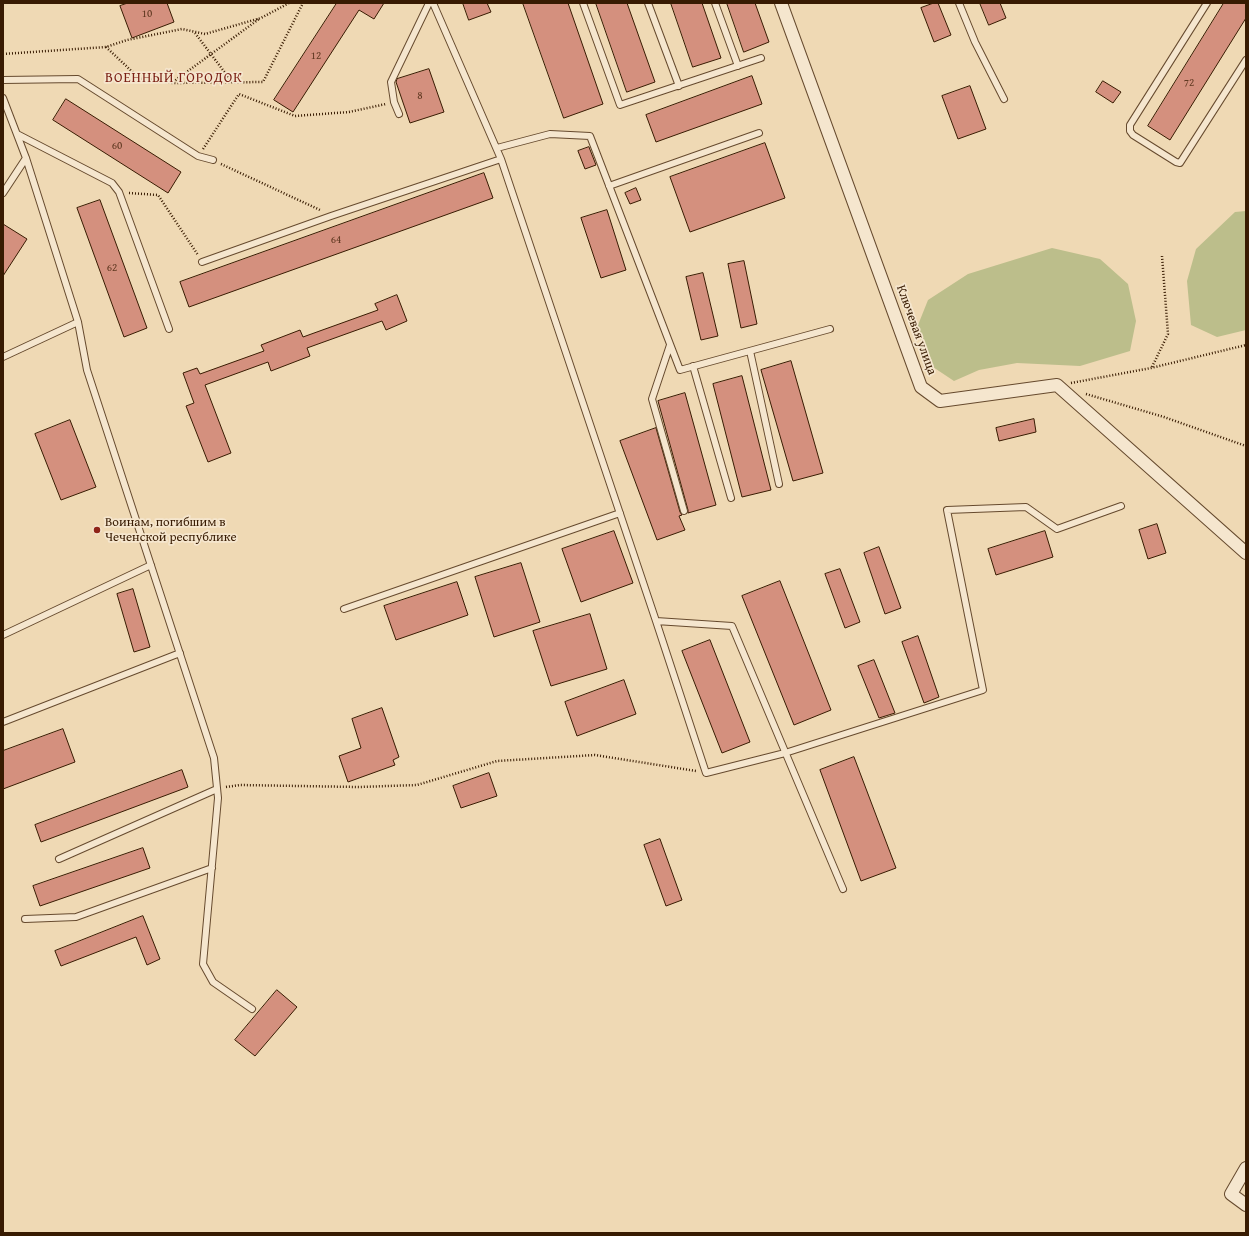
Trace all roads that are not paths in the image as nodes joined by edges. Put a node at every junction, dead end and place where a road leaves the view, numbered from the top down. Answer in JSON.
{"nodes":[{"id":1,"x":429,"y":3,"type":"edge"},
{"id":2,"x":433,"y":3,"type":"edge"},
{"id":3,"x":583,"y":3,"type":"edge"},
{"id":4,"x":648,"y":3,"type":"edge"},
{"id":5,"x":715,"y":3,"type":"edge"},
{"id":6,"x":780,"y":3,"type":"edge"},
{"id":7,"x":959,"y":3,"type":"edge"},
{"id":8,"x":1207,"y":3,"type":"edge"},
{"id":9,"x":761,"y":58,"type":"dead end"},
{"id":10,"x":1246,"y":60,"type":"edge"},
{"id":11,"x":738,"y":66,"type":"junction"},
{"id":12,"x":3,"y":80,"type":"edge"},
{"id":13,"x":679,"y":86,"type":"junction"},
{"id":14,"x":3,"y":98,"type":"edge"},
{"id":15,"x":1004,"y":99,"type":"dead end"},
{"id":16,"x":399,"y":114,"type":"dead end"},
{"id":17,"x":759,"y":133,"type":"dead end"},
{"id":18,"x":17,"y":134,"type":"junction"},
{"id":19,"x":497,"y":148,"type":"junction"},
{"id":20,"x":26,"y":158,"type":"junction"},
{"id":21,"x":501,"y":159,"type":"junction"},
{"id":22,"x":213,"y":160,"type":"road end"},
{"id":23,"x":609,"y":186,"type":"junction"},
{"id":24,"x":3,"y":193,"type":"edge"},
{"id":25,"x":202,"y":262,"type":"road end"},
{"id":26,"x":78,"y":322,"type":"junction"},
{"id":27,"x":169,"y":329,"type":"dead end"},
{"id":28,"x":830,"y":329,"type":"dead end"},
{"id":29,"x":670,"y":345,"type":"junction"},
{"id":30,"x":750,"y":351,"type":"junction"},
{"id":31,"x":3,"y":357,"type":"edge"},
{"id":32,"x":693,"y":366,"type":"junction"},
{"id":33,"x":779,"y":484,"type":"dead end"},
{"id":34,"x":731,"y":498,"type":"dead end"},
{"id":35,"x":1121,"y":506,"type":"dead end"},
{"id":36,"x":684,"y":511,"type":"dead end"},
{"id":37,"x":620,"y":513,"type":"junction"},
{"id":38,"x":1246,"y":553,"type":"edge"},
{"id":39,"x":151,"y":565,"type":"junction"},
{"id":40,"x":344,"y":609,"type":"dead end"},
{"id":41,"x":656,"y":622,"type":"junction"},
{"id":42,"x":3,"y":635,"type":"edge"},
{"id":43,"x":180,"y":653,"type":"junction"},
{"id":44,"x":3,"y":722,"type":"edge"},
{"id":45,"x":785,"y":753,"type":"junction"},
{"id":46,"x":217,"y":789,"type":"junction"},
{"id":47,"x":59,"y":859,"type":"dead end"},
{"id":48,"x":212,"y":868,"type":"junction"},
{"id":49,"x":843,"y":889,"type":"dead end"},
{"id":50,"x":25,"y":919,"type":"dead end"},
{"id":51,"x":252,"y":1009,"type":"dead end"},
{"id":52,"x":1246,"y":1168,"type":"edge"},
{"id":53,"x":1246,"y":1205,"type":"edge"}],
"edges":[{"from":1,"to":16,"type":"lane"},
{"from":2,"to":19,"type":"lane"},
{"from":3,"to":13,"type":"lane"},
{"from":4,"to":13,"type":"lane"},
{"from":5,"to":11,"type":"lane"},
{"from":6,"to":38,"type":"street","name":"Ключевая улица"},
{"from":7,"to":15,"type":"lane"},
{"from":8,"to":10,"type":"lane"},
{"from":9,"to":11,"type":"lane"},
{"from":11,"to":13,"type":"lane"},
{"from":12,"to":22,"type":"lane"},
{"from":14,"to":18,"type":"lane"},
{"from":17,"to":23,"type":"lane"},
{"from":18,"to":20,"type":"lane"},
{"from":18,"to":27,"type":"lane"},
{"from":19,"to":21,"type":"lane"},
{"from":19,"to":23,"type":"lane"},
{"from":20,"to":24,"type":"lane"},
{"from":20,"to":26,"type":"lane"},
{"from":21,"to":25,"type":"lane"},
{"from":21,"to":37,"type":"lane"},
{"from":23,"to":29,"type":"lane"},
{"from":26,"to":31,"type":"lane"},
{"from":26,"to":39,"type":"lane"},
{"from":28,"to":30,"type":"lane"},
{"from":29,"to":32,"type":"lane"},
{"from":29,"to":36,"type":"lane"},
{"from":30,"to":32,"type":"lane"},
{"from":30,"to":33,"type":"lane"},
{"from":32,"to":34,"type":"lane"},
{"from":35,"to":45,"type":"lane"},
{"from":37,"to":40,"type":"lane"},
{"from":37,"to":41,"type":"lane"},
{"from":39,"to":42,"type":"lane"},
{"from":39,"to":43,"type":"lane"},
{"from":41,"to":45,"type":"lane"},
{"from":41,"to":45,"type":"lane"},
{"from":43,"to":44,"type":"lane"},
{"from":43,"to":46,"type":"lane"},
{"from":45,"to":49,"type":"lane"},
{"from":46,"to":47,"type":"lane"},
{"from":46,"to":48,"type":"lane"},
{"from":48,"to":50,"type":"lane"},
{"from":48,"to":51,"type":"lane"},
{"from":52,"to":53,"type":"street"}]}
